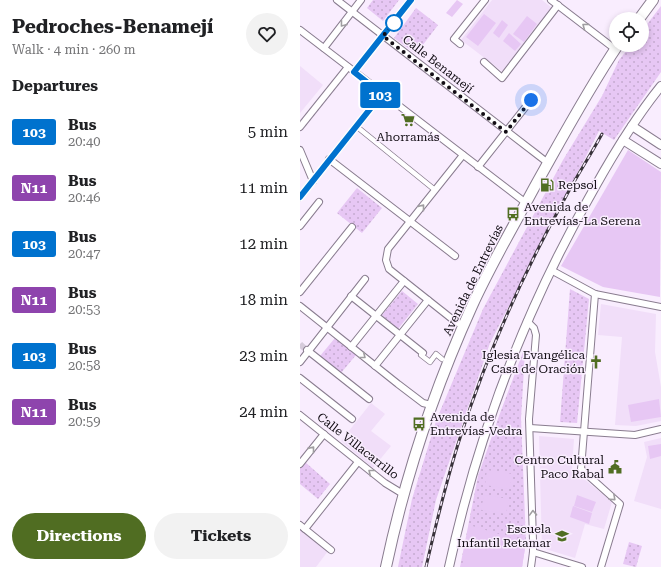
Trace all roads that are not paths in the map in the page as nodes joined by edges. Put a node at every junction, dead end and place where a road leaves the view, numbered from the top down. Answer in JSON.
{"nodes":[{"id":1,"x":337,"y":0,"type":"edge"},
{"id":2,"x":361,"y":0,"type":"edge"},
{"id":3,"x":411,"y":0,"type":"edge"},
{"id":4,"x":485,"y":0,"type":"edge"},
{"id":5,"x":653,"y":0,"type":"edge"},
{"id":6,"x":554,"y":2,"type":"edge"},
{"id":7,"x":352,"y":12,"type":"junction"},
{"id":8,"x":644,"y":12,"type":"edge"},
{"id":9,"x":301,"y":32,"type":"edge"},
{"id":10,"x":383,"y":36,"type":"junction"},
{"id":11,"x":609,"y":41,"type":"edge"},
{"id":12,"x":460,"y":44,"type":"dead end"},
{"id":13,"x":324,"y":48,"type":"junction"},
{"id":14,"x":614,"y":52,"type":"edge"},
{"id":15,"x":484,"y":62,"type":"dead end"},
{"id":16,"x":348,"y":67,"type":"junction"},
{"id":17,"x":354,"y":72,"type":"junction"},
{"id":18,"x":660,"y":90,"type":"edge"},
{"id":19,"x":382,"y":94,"type":"junction"},
{"id":20,"x":531,"y":100,"type":"dead end"},
{"id":21,"x":356,"y":126,"type":"junction"},
{"id":22,"x":632,"y":126,"type":"junction"},
{"id":23,"x":300,"y":127,"type":"edge"},
{"id":24,"x":506,"y":132,"type":"junction"},
{"id":25,"x":641,"y":132,"type":"junction"},
{"id":26,"x":624,"y":140,"type":"junction"},
{"id":27,"x":661,"y":145,"type":"edge"},
{"id":28,"x":634,"y":147,"type":"junction"},
{"id":29,"x":300,"y":150,"type":"edge"},
{"id":30,"x":463,"y":155,"type":"junction"},
{"id":31,"x":329,"y":159,"type":"junction"},
{"id":32,"x":548,"y":163,"type":"junction"},
{"id":33,"x":661,"y":164,"type":"edge"},
{"id":34,"x":478,"y":167,"type":"junction"},
{"id":35,"x":312,"y":181,"type":"junction"},
{"id":36,"x":435,"y":190,"type":"junction"},
{"id":37,"x":300,"y":197,"type":"edge"},
{"id":38,"x":319,"y":202,"type":"dead end"},
{"id":39,"x":526,"y":203,"type":"junction"},
{"id":40,"x":410,"y":222,"type":"junction"},
{"id":41,"x":300,"y":226,"type":"edge"},
{"id":42,"x":352,"y":227,"type":"dead end"},
{"id":43,"x":455,"y":256,"type":"dead end"},
{"id":44,"x":551,"y":270,"type":"junction"},
{"id":45,"x":365,"y":279,"type":"dead end"},
{"id":46,"x":404,"y":281,"type":"junction"},
{"id":47,"x":300,"y":292,"type":"edge"},
{"id":48,"x":595,"y":294,"type":"junction"},
{"id":49,"x":351,"y":296,"type":"junction"},
{"id":50,"x":428,"y":300,"type":"junction"},
{"id":51,"x":300,"y":306,"type":"edge"},
{"id":52,"x":661,"y":307,"type":"edge"},
{"id":53,"x":376,"y":316,"type":"junction"},
{"id":54,"x":528,"y":321,"type":"junction"},
{"id":55,"x":463,"y":326,"type":"junction"},
{"id":56,"x":328,"y":328,"type":"junction"},
{"id":57,"x":400,"y":335,"type":"junction"},
{"id":58,"x":351,"y":347,"type":"junction"},
{"id":59,"x":307,"y":351,"type":"junction"},
{"id":60,"x":422,"y":354,"type":"joint"},
{"id":61,"x":442,"y":358,"type":"dead end"},
{"id":62,"x":300,"y":362,"type":"edge"},
{"id":63,"x":375,"y":366,"type":"junction"},
{"id":64,"x":300,"y":378,"type":"edge"},
{"id":65,"x":369,"y":398,"type":"dead end"},
{"id":66,"x":431,"y":405,"type":"junction"},
{"id":67,"x":300,"y":415,"type":"edge"},
{"id":68,"x":352,"y":419,"type":"dead end"},
{"id":69,"x":530,"y":428,"type":"junction"},
{"id":70,"x":661,"y":429,"type":"edge"},
{"id":71,"x":585,"y":431,"type":"junction"},
{"id":72,"x":324,"y":434,"type":"junction"},
{"id":73,"x":358,"y":462,"type":"junction"},
{"id":74,"x":300,"y":464,"type":"edge"},
{"id":75,"x":403,"y":494,"type":"junction"},
{"id":76,"x":302,"y":527,"type":"edge"},
{"id":77,"x":332,"y":550,"type":"dead end"},
{"id":78,"x":534,"y":552,"type":"junction"},
{"id":79,"x":386,"y":567,"type":"edge"},
{"id":80,"x":449,"y":567,"type":"edge"},
{"id":81,"x":531,"y":567,"type":"edge"},
{"id":82,"x":582,"y":567,"type":"edge"},
{"id":83,"x":600,"y":567,"type":"edge"}],
"edges":[{"from":1,"to":7,"type":"street","name":"Calle Benamejí"},
{"from":2,"to":7,"type":"street"},
{"from":3,"to":10,"type":"street"},
{"from":4,"to":12,"type":"street"},
{"from":5,"to":8,"type":"main road"},
{"from":11,"to":6,"type":"street","one_way":true},
{"from":6,"to":15,"type":"street"},
{"from":7,"to":10,"type":"street","name":"Calle Benamejí"},
{"from":7,"to":13,"type":"street","one_way":true},
{"from":9,"to":13,"type":"street"},
{"from":10,"to":17,"type":"street"},
{"from":10,"to":24,"type":"street","name":"Calle Benamejí"},
{"from":13,"to":16,"type":"street"},
{"from":14,"to":32,"type":"main road","name":"Avenida de Entrevías"},
{"from":16,"to":17,"type":"street"},
{"from":16,"to":23,"type":"street"},
{"from":17,"to":19,"type":"street"},
{"from":18,"to":22,"type":"street"},
{"from":19,"to":21,"type":"street"},
{"from":19,"to":30,"type":"street"},
{"from":20,"to":24,"type":"street"},
{"from":21,"to":31,"type":"street"},
{"from":21,"to":36,"type":"street"},
{"from":22,"to":25,"type":"street"},
{"from":22,"to":26,"type":"street"},
{"from":24,"to":32,"type":"street","name":"Calle Benamejí"},
{"from":24,"to":34,"type":"street"},
{"from":25,"to":27,"type":"street"},
{"from":25,"to":28,"type":"street"},
{"from":26,"to":28,"type":"street"},
{"from":26,"to":44,"type":"street"},
{"from":28,"to":33,"type":"street"},
{"from":29,"to":35,"type":"street"},
{"from":30,"to":34,"type":"street"},
{"from":30,"to":36,"type":"street"},
{"from":31,"to":35,"type":"street"},
{"from":31,"to":40,"type":"street"},
{"from":32,"to":39,"type":"main road","name":"Avenida de Entrevías"},
{"from":34,"to":39,"type":"street"},
{"from":35,"to":37,"type":"street"},
{"from":40,"to":36,"type":"street","one_way":true},
{"from":38,"to":41,"type":"street"},
{"from":39,"to":55,"type":"main road","name":"Avenida de Entrevías"},
{"from":40,"to":43,"type":"street"},
{"from":40,"to":46,"type":"street"},
{"from":42,"to":47,"type":"street"},
{"from":44,"to":48,"type":"street"},
{"from":44,"to":54,"type":"street"},
{"from":45,"to":49,"type":"street"},
{"from":46,"to":50,"type":"street"},
{"from":46,"to":53,"type":"street"},
{"from":48,"to":52,"type":"street"},
{"from":48,"to":71,"type":"street"},
{"from":49,"to":53,"type":"street"},
{"from":49,"to":56,"type":"street"},
{"from":50,"to":55,"type":"street"},
{"from":50,"to":57,"type":"street"},
{"from":51,"to":56,"type":"street"},
{"from":53,"to":57,"type":"street"},
{"from":53,"to":58,"type":"street"},
{"from":54,"to":69,"type":"street"},
{"from":54,"to":80,"type":"street"},
{"from":55,"to":66,"type":"main road","name":"Avenida de Entrevías"},
{"from":56,"to":58,"type":"street"},
{"from":56,"to":59,"type":"street"},
{"from":57,"to":60,"type":"street"},
{"from":57,"to":63,"type":"street"},
{"from":58,"to":63,"type":"street","one_way":true},
{"from":59,"to":62,"type":"street"},
{"from":59,"to":65,"type":"street"},
{"from":60,"to":61,"type":"street"},
{"from":63,"to":66,"type":"street"},
{"from":64,"to":68,"type":"street"},
{"from":66,"to":75,"type":"main road","name":"Avenida de Entrevías"},
{"from":67,"to":72,"type":"street","name":"Calle Villacarrillo"},
{"from":69,"to":71,"type":"street"},
{"from":78,"to":69,"type":"street","one_way":true},
{"from":70,"to":71,"type":"street"},
{"from":71,"to":83,"type":"street","one_way":true},
{"from":72,"to":73,"type":"street","name":"Calle Villacarrillo"},
{"from":74,"to":72,"type":"street","one_way":true},
{"from":75,"to":73,"type":"street","name":"Calle Villacarrillo","one_way":true},
{"from":73,"to":76,"type":"street"},
{"from":75,"to":79,"type":"main road","name":"Avenida de Entrevías"},
{"from":76,"to":77,"type":"street"},
{"from":78,"to":81,"type":"street"},
{"from":78,"to":82,"type":"street"}]}
